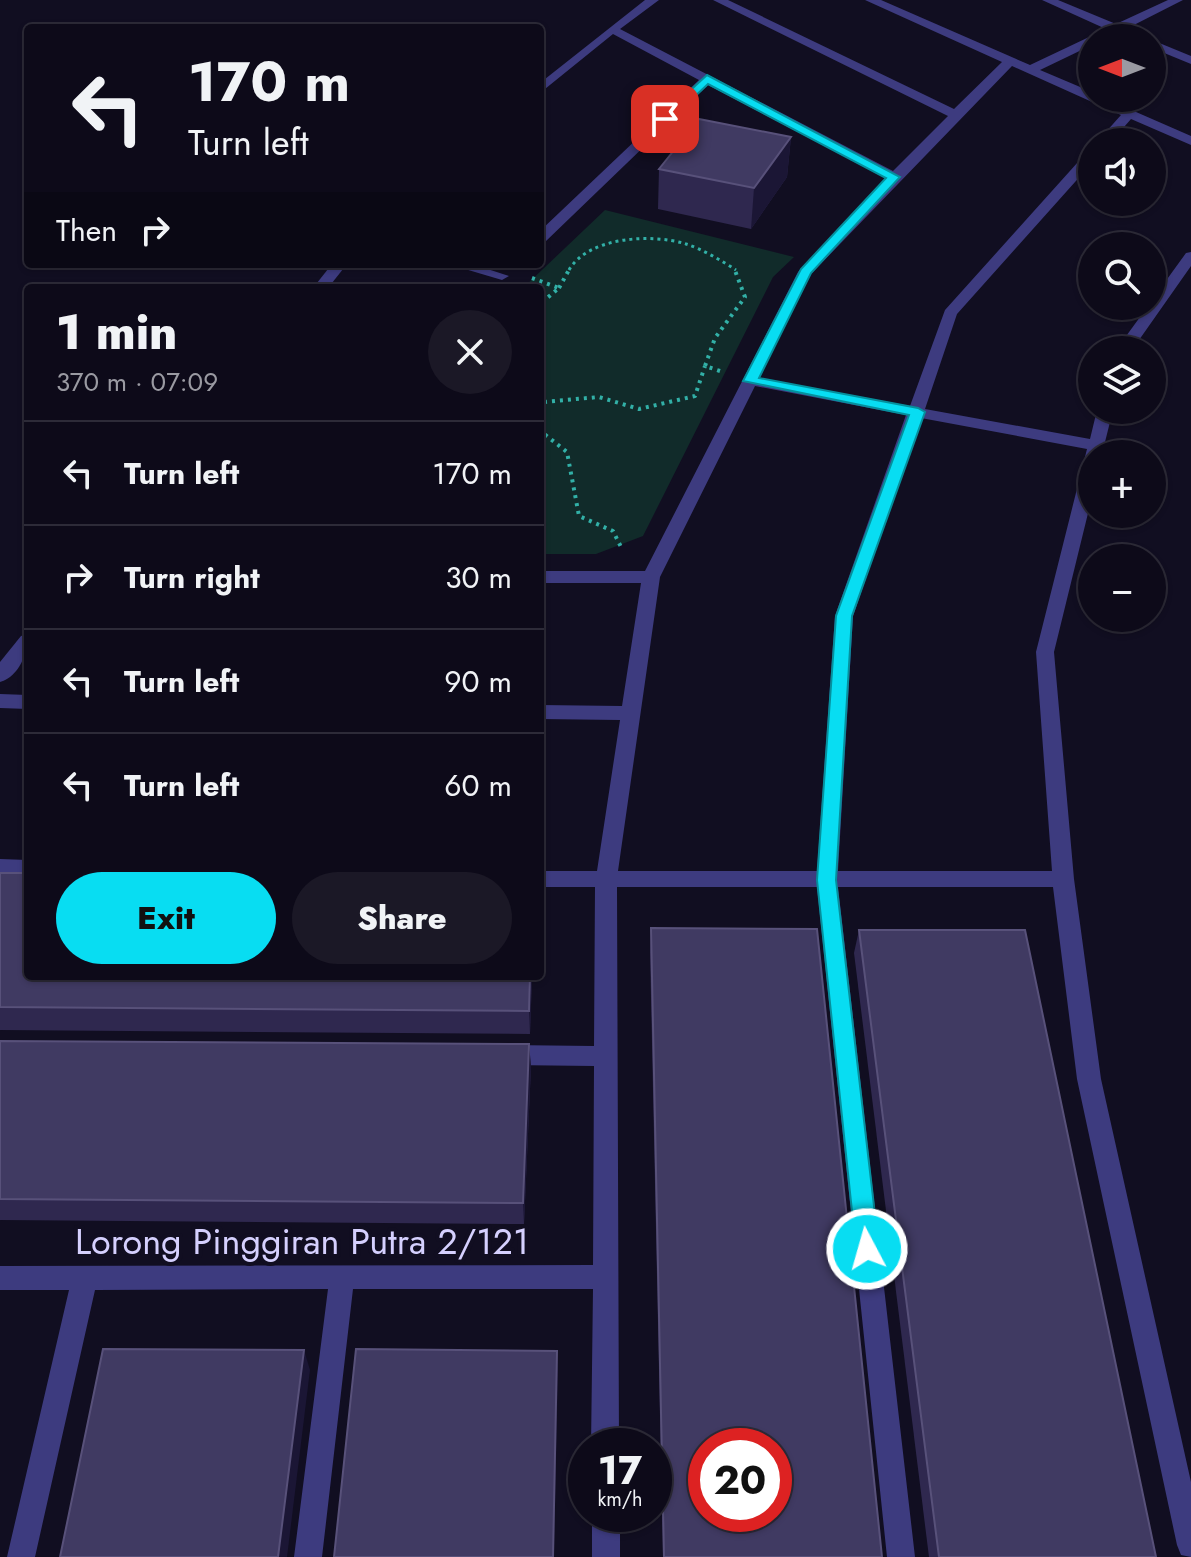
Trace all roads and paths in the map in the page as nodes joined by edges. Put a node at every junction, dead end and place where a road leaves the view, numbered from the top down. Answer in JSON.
{"nodes":[{"id":1,"x":653,"y":0,"type":"edge"},
{"id":2,"x":719,"y":0,"type":"edge"},
{"id":3,"x":871,"y":0,"type":"edge"},
{"id":4,"x":1048,"y":0,"type":"edge"},
{"id":5,"x":1177,"y":0,"type":"edge"},
{"id":6,"x":1104,"y":24,"type":"edge"},
{"id":7,"x":1127,"y":24,"type":"edge"},
{"id":8,"x":612,"y":29,"type":"junction"},
{"id":9,"x":1078,"y":47,"type":"edge"},
{"id":10,"x":1166,"y":50,"type":"edge"},
{"id":11,"x":1191,"y":60,"type":"edge"},
{"id":12,"x":1010,"y":61,"type":"junction"},
{"id":13,"x":1030,"y":70,"type":"junction"},
{"id":14,"x":707,"y":79,"type":"junction"},
{"id":15,"x":544,"y":86,"type":"edge"},
{"id":16,"x":1078,"y":91,"type":"edge"},
{"id":17,"x":1124,"y":112,"type":"edge"},
{"id":18,"x":1129,"y":114,"type":"junction"},
{"id":19,"x":956,"y":115,"type":"junction"},
{"id":20,"x":1116,"y":128,"type":"edge"},
{"id":21,"x":1191,"y":141,"type":"edge"},
{"id":22,"x":1078,"y":171,"type":"edge"},
{"id":23,"x":894,"y":177,"type":"junction"},
{"id":24,"x":544,"y":235,"type":"edge"},
{"id":25,"x":1191,"y":256,"type":"edge"},
{"id":26,"x":337,"y":268,"type":"edge"},
{"id":27,"x":475,"y":268,"type":"edge"},
{"id":28,"x":505,"y":274,"type":"edge"},
{"id":29,"x":323,"y":284,"type":"edge"},
{"id":30,"x":544,"y":284,"type":"edge"},
{"id":31,"x":544,"y":284,"type":"edge"},
{"id":32,"x":559,"y":288,"type":"junction"},
{"id":33,"x":544,"y":301,"type":"edge"},
{"id":34,"x":1134,"y":336,"type":"edge"},
{"id":35,"x":705,"y":366,"type":"junction"},
{"id":36,"x":751,"y":381,"type":"junction"},
{"id":37,"x":544,"y":400,"type":"edge"},
{"id":38,"x":918,"y":412,"type":"junction"},
{"id":39,"x":544,"y":434,"type":"edge"},
{"id":40,"x":1078,"y":442,"type":"edge"},
{"id":41,"x":1078,"y":513,"type":"edge"},
{"id":42,"x":544,"y":577,"type":"edge"},
{"id":43,"x":651,"y":577,"type":"junction"},
{"id":44,"x":24,"y":645,"type":"edge"},
{"id":45,"x":0,"y":675,"type":"edge"},
{"id":46,"x":0,"y":701,"type":"edge"},
{"id":47,"x":24,"y":702,"type":"edge"},
{"id":48,"x":544,"y":712,"type":"edge"},
{"id":49,"x":631,"y":713,"type":"junction"},
{"id":50,"x":0,"y":867,"type":"edge"},
{"id":51,"x":24,"y":868,"type":"edge"},
{"id":52,"x":544,"y":879,"type":"edge"},
{"id":53,"x":1063,"y":879,"type":"junction"},
{"id":54,"x":606,"y":880,"type":"junction"},
{"id":55,"x":827,"y":880,"type":"junction"},
{"id":56,"x":477,"y":1055,"type":"edge"},
{"id":57,"x":605,"y":1056,"type":"junction"},
{"id":58,"x":85,"y":1277,"type":"junction"},
{"id":59,"x":342,"y":1277,"type":"junction"},
{"id":60,"x":604,"y":1277,"type":"junction"},
{"id":61,"x":0,"y":1278,"type":"edge"},
{"id":62,"x":605,"y":1428,"type":"edge"},
{"id":63,"x":606,"y":1532,"type":"edge"},
{"id":64,"x":1191,"y":1545,"type":"edge"},
{"id":65,"x":21,"y":1557,"type":"edge"},
{"id":66,"x":308,"y":1557,"type":"edge"},
{"id":67,"x":606,"y":1557,"type":"edge"},
{"id":68,"x":901,"y":1557,"type":"edge"}],
"edges":[{"from":1,"to":8,"type":"street"},
{"from":2,"to":19,"type":"street"},
{"from":3,"to":12,"type":"street"},
{"from":4,"to":6,"type":"street"},
{"from":5,"to":7,"type":"street"},
{"from":8,"to":14,"type":"street"},
{"from":8,"to":15,"type":"street"},
{"from":9,"to":13,"type":"street"},
{"from":10,"to":11,"type":"street"},
{"from":12,"to":13,"type":"street"},
{"from":12,"to":19,"type":"street"},
{"from":13,"to":16,"type":"street"},
{"from":14,"to":23,"type":"street"},
{"from":14,"to":24,"type":"street"},
{"from":17,"to":18,"type":"street"},
{"from":18,"to":20,"type":"street"},
{"from":18,"to":21,"type":"street"},
{"from":19,"to":23,"type":"street"},
{"from":22,"to":38,"type":"street"},
{"from":23,"to":36,"type":"street"},
{"from":25,"to":34,"type":"street"},
{"from":26,"to":29,"type":"street"},
{"from":27,"to":28,"type":"street"},
{"from":28,"to":31,"type":"path"},
{"from":30,"to":32,"type":"path"},
{"from":32,"to":33,"type":"path"},
{"from":32,"to":35,"type":"path"},
{"from":35,"to":36,"type":"path"},
{"from":35,"to":37,"type":"path"},
{"from":36,"to":38,"type":"street"},
{"from":36,"to":43,"type":"street"},
{"from":38,"to":40,"type":"street"},
{"from":38,"to":55,"type":"street"},
{"from":39,"to":43,"type":"path"},
{"from":41,"to":53,"type":"street"},
{"from":42,"to":43,"type":"street"},
{"from":43,"to":49,"type":"street"},
{"from":44,"to":45,"type":"street"},
{"from":46,"to":47,"type":"street"},
{"from":48,"to":49,"type":"street"},
{"from":49,"to":54,"type":"street"},
{"from":50,"to":51,"type":"street"},
{"from":52,"to":54,"type":"street"},
{"from":53,"to":55,"type":"street"},
{"from":53,"to":64,"type":"street"},
{"from":54,"to":55,"type":"street"},
{"from":54,"to":57,"type":"street"},
{"from":55,"to":68,"type":"street"},
{"from":56,"to":57,"type":"street"},
{"from":57,"to":60,"type":"street"},
{"from":58,"to":59,"type":"street","name":"Lorong Pinggiran Putra 2/121"},
{"from":58,"to":61,"type":"street","name":"Lorong Pinggiran Putra 2/121"},
{"from":58,"to":65,"type":"street"},
{"from":59,"to":60,"type":"street","name":"Lorong Pinggiran Putra 2/121"},
{"from":59,"to":66,"type":"street"},
{"from":60,"to":62,"type":"street"},
{"from":63,"to":67,"type":"street"}]}
